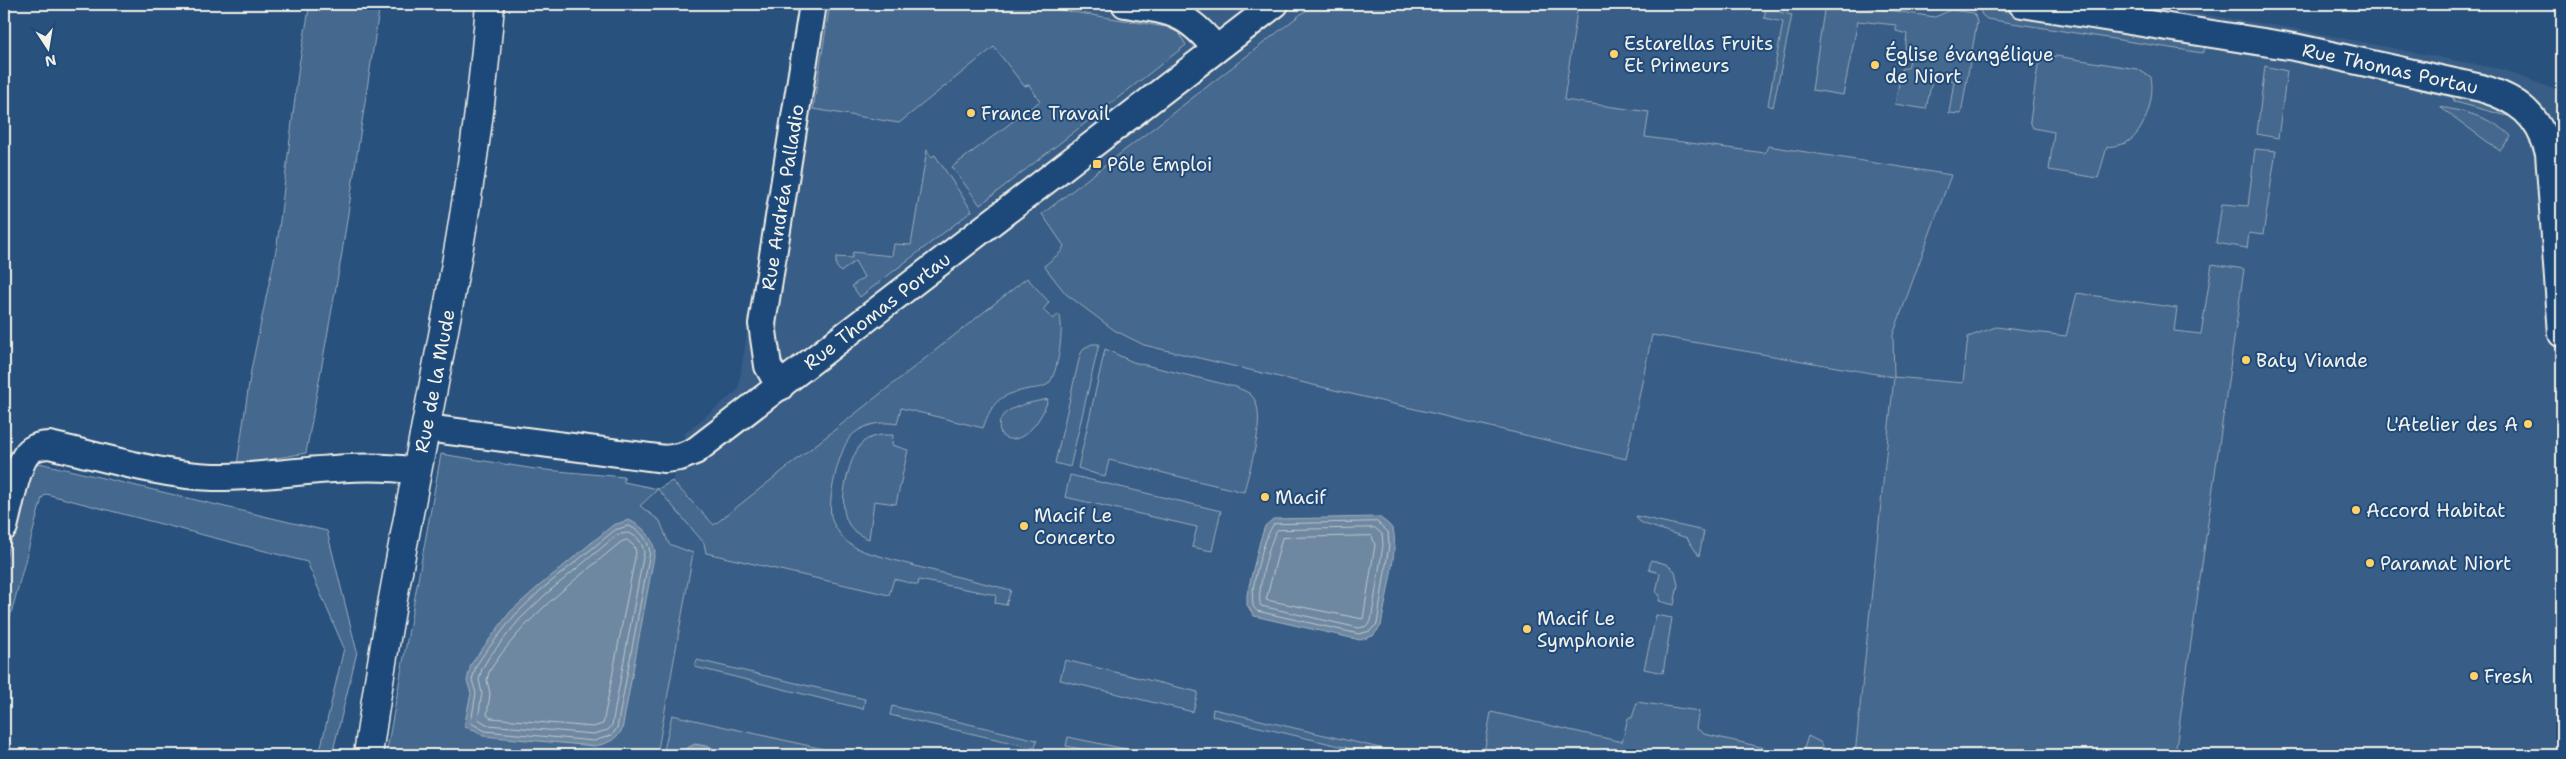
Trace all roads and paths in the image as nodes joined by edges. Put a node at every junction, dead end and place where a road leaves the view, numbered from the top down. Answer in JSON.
{"nodes":[{"id":1,"x":490,"y":4,"type":"edge"},
{"id":2,"x":813,"y":4,"type":"edge"},
{"id":3,"x":1126,"y":4,"type":"edge"},
{"id":4,"x":1275,"y":4,"type":"edge"},
{"id":5,"x":2022,"y":4,"type":"edge"},
{"id":6,"x":1216,"y":49,"type":"junction"},
{"id":7,"x":2562,"y":334,"type":"edge"},
{"id":8,"x":780,"y":386,"type":"junction"},
{"id":9,"x":426,"y":428,"type":"junction"},
{"id":10,"x":417,"y":471,"type":"junction"},
{"id":11,"x":4,"y":527,"type":"edge"},
{"id":12,"x":368,"y":755,"type":"edge"}],
"edges":[{"from":1,"to":9,"type":"street","name":"Rue de la Mude"},
{"from":2,"to":8,"type":"street","name":"Rue Andréa Palladio"},
{"from":3,"to":6,"type":"street"},
{"from":4,"to":6,"type":"street","name":"Rue Thomas Portau"},
{"from":5,"to":7,"type":"street","name":"Rue Thomas Portau"},
{"from":6,"to":8,"type":"street","name":"Rue Thomas Portau"},
{"from":8,"to":9,"type":"street","name":"Rue Thomas Portau"},
{"from":9,"to":10,"type":"street","name":"Rue de la Mude"},
{"from":10,"to":11,"type":"street"},
{"from":10,"to":12,"type":"street","name":"Rue de la Mude"}]}
